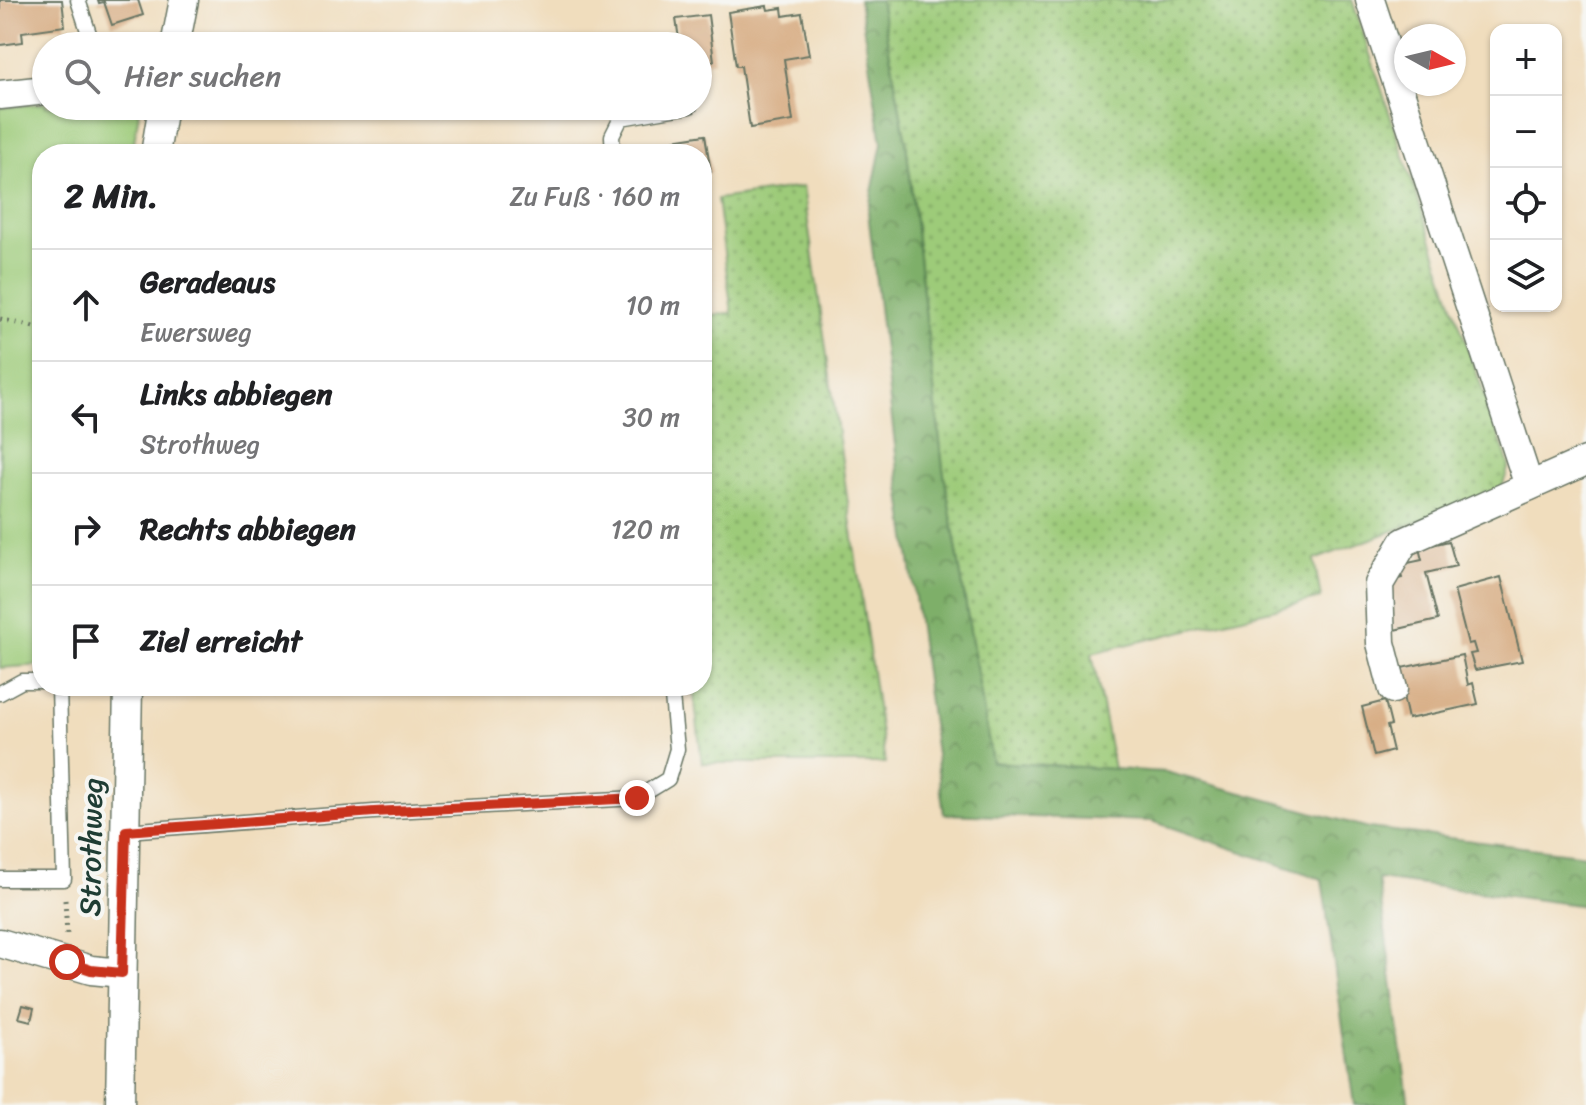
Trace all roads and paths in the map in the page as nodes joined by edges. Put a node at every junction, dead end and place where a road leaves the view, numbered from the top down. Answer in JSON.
{"nodes":[{"id":1,"x":78,"y":0,"type":"edge"},
{"id":2,"x":184,"y":0,"type":"edge"},
{"id":3,"x":1370,"y":0,"type":"edge"},
{"id":4,"x":88,"y":32,"type":"edge"},
{"id":5,"x":178,"y":32,"type":"edge"},
{"id":6,"x":32,"y":92,"type":"edge"},
{"id":7,"x":0,"y":95,"type":"edge"},
{"id":8,"x":161,"y":120,"type":"edge"},
{"id":9,"x":620,"y":120,"type":"edge"},
{"id":10,"x":157,"y":144,"type":"edge"},
{"id":11,"x":612,"y":144,"type":"edge"},
{"id":12,"x":0,"y":319,"type":"edge"},
{"id":13,"x":32,"y":327,"type":"edge"},
{"id":14,"x":1586,"y":461,"type":"edge"},
{"id":15,"x":1529,"y":486,"type":"junction"},
{"id":16,"x":32,"y":681,"type":"edge"},
{"id":17,"x":1393,"y":689,"type":"dead end"},
{"id":18,"x":0,"y":693,"type":"edge"},
{"id":19,"x":59,"y":696,"type":"edge"},
{"id":20,"x":128,"y":696,"type":"edge"},
{"id":21,"x":672,"y":696,"type":"edge"},
{"id":22,"x":126,"y":831,"type":"junction"},
{"id":23,"x":0,"y":879,"type":"edge"},
{"id":24,"x":64,"y":879,"type":"junction"},
{"id":25,"x":0,"y":943,"type":"edge"},
{"id":26,"x":67,"y":962,"type":"junction"},
{"id":27,"x":122,"y":973,"type":"junction"},
{"id":28,"x":120,"y":1105,"type":"edge"}],
"edges":[{"from":1,"to":4,"type":"lane"},
{"from":2,"to":5,"type":"street"},
{"from":3,"to":15,"type":"street"},
{"from":6,"to":7,"type":"street"},
{"from":8,"to":10,"type":"street"},
{"from":9,"to":11,"type":"lane"},
{"from":12,"to":13,"type":"path"},
{"from":14,"to":15,"type":"street"},
{"from":15,"to":17,"type":"street"},
{"from":16,"to":18,"type":"lane"},
{"from":19,"to":24,"type":"lane"},
{"from":20,"to":22,"type":"street","name":"Strothweg"},
{"from":21,"to":22,"type":"lane"},
{"from":22,"to":27,"type":"street","name":"Strothweg"},
{"from":23,"to":24,"type":"lane"},
{"from":24,"to":26,"type":"path"},
{"from":25,"to":26,"type":"street"},
{"from":26,"to":27,"type":"street"},
{"from":27,"to":28,"type":"street","name":"Strothweg"}]}
